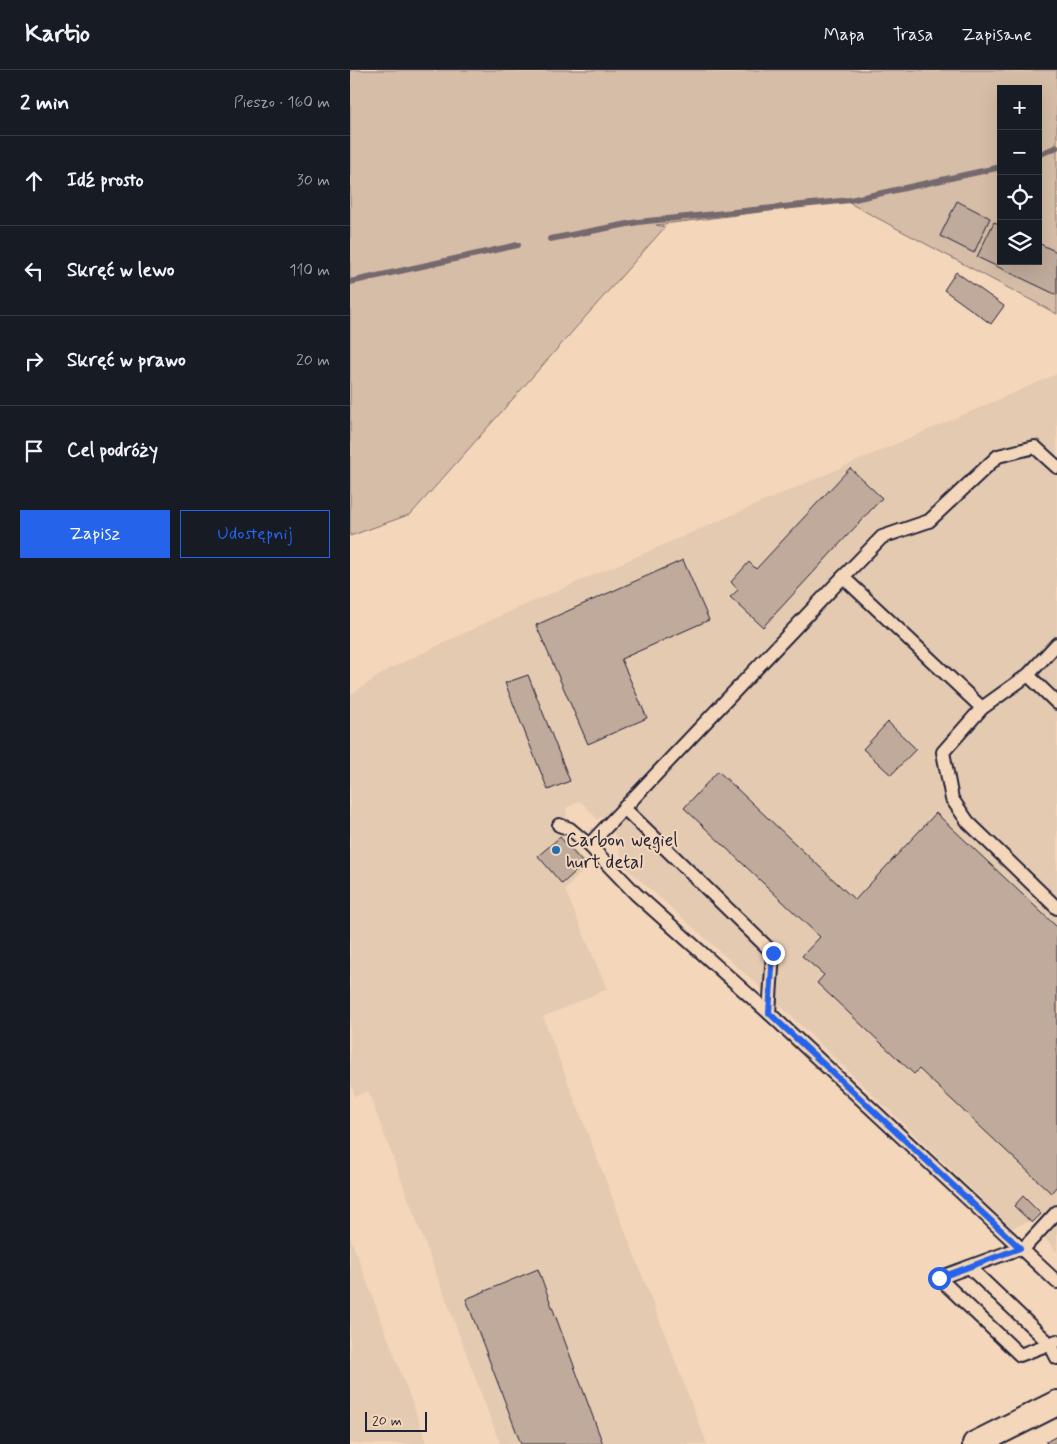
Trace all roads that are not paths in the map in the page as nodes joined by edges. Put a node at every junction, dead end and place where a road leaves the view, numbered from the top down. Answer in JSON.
{"nodes":[{"id":1,"x":1057,"y":468,"type":"edge"},
{"id":2,"x":843,"y":577,"type":"junction"},
{"id":3,"x":1057,"y":644,"type":"edge"},
{"id":4,"x":1028,"y":675,"type":"junction"},
{"id":5,"x":1057,"y":703,"type":"edge"},
{"id":6,"x":982,"y":708,"type":"junction"},
{"id":7,"x":624,"y":808,"type":"junction"},
{"id":8,"x":559,"y":825,"type":"dead end"},
{"id":9,"x":589,"y":845,"type":"junction"},
{"id":10,"x":1057,"y":908,"type":"edge"},
{"id":11,"x":769,"y":1013,"type":"junction"},
{"id":12,"x":1057,"y":1212,"type":"edge"},
{"id":13,"x":1022,"y":1249,"type":"junction"},
{"id":14,"x":969,"y":1267,"type":"junction"},
{"id":15,"x":1057,"y":1282,"type":"edge"},
{"id":16,"x":1054,"y":1343,"type":"edge"},
{"id":17,"x":1057,"y":1358,"type":"edge"},
{"id":18,"x":1057,"y":1403,"type":"edge"},
{"id":19,"x":975,"y":1444,"type":"edge"}],
"edges":[{"from":1,"to":2,"type":"lane"},
{"from":2,"to":6,"type":"lane"},
{"from":2,"to":7,"type":"lane"},
{"from":3,"to":4,"type":"lane"},
{"from":4,"to":5,"type":"lane"},
{"from":4,"to":6,"type":"lane"},
{"from":6,"to":10,"type":"lane"},
{"from":7,"to":9,"type":"lane"},
{"from":7,"to":11,"type":"lane"},
{"from":8,"to":9,"type":"lane"},
{"from":9,"to":11,"type":"lane"},
{"from":11,"to":13,"type":"lane"},
{"from":12,"to":13,"type":"lane"},
{"from":13,"to":14,"type":"lane"},
{"from":13,"to":15,"type":"lane"},
{"from":14,"to":16,"type":"lane"},
{"from":14,"to":16,"type":"lane"},
{"from":16,"to":17,"type":"lane"},
{"from":18,"to":19,"type":"street"}]}
